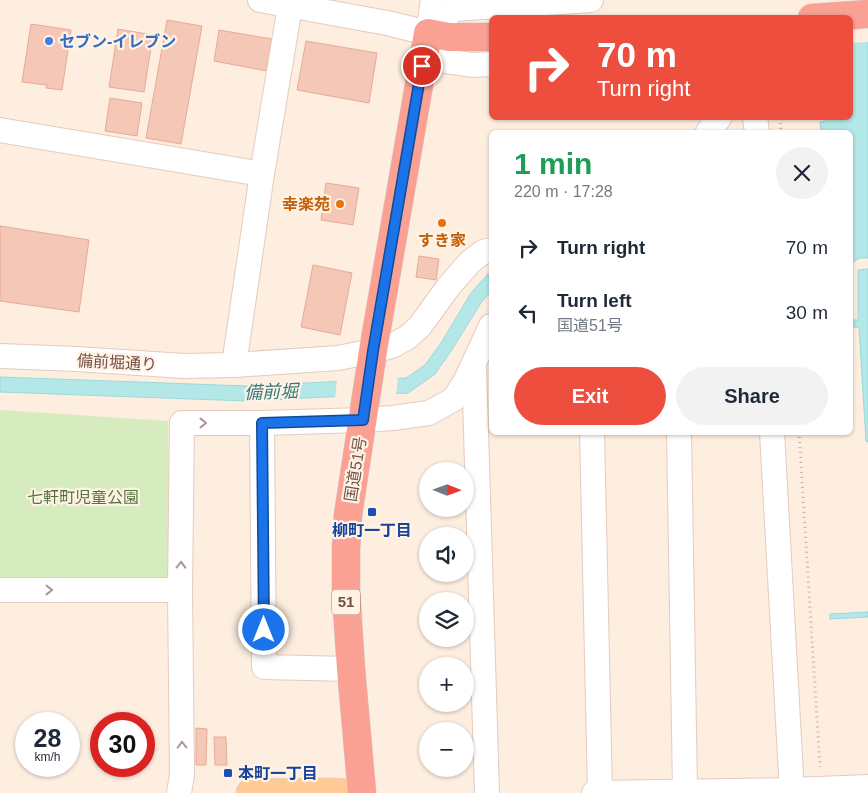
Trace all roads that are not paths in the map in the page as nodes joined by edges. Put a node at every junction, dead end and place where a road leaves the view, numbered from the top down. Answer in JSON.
{"nodes":[{"id":1,"x":260,"y":0,"type":"edge"},
{"id":2,"x":433,"y":0,"type":"edge"},
{"id":3,"x":591,"y":0,"type":"edge"},
{"id":4,"x":291,"y":2,"type":"edge"},
{"id":5,"x":868,"y":14,"type":"edge"},
{"id":6,"x":853,"y":15,"type":"edge"},
{"id":7,"x":428,"y":33,"type":"junction"},
{"id":8,"x":489,"y":36,"type":"edge"},
{"id":9,"x":489,"y":64,"type":"edge"},
{"id":10,"x":718,"y":120,"type":"edge"},
{"id":11,"x":0,"y":130,"type":"edge"},
{"id":12,"x":710,"y":130,"type":"edge"},
{"id":13,"x":262,"y":174,"type":"junction"},
{"id":14,"x":489,"y":250,"type":"edge"},
{"id":15,"x":489,"y":330,"type":"edge"},
{"id":16,"x":0,"y":356,"type":"edge"},
{"id":17,"x":372,"y":361,"type":"junction"},
{"id":18,"x":474,"y":364,"type":"junction"},
{"id":19,"x":234,"y":365,"type":"junction"},
{"id":20,"x":364,"y":416,"type":"junction"},
{"id":21,"x":262,"y":423,"type":"junction"},
{"id":22,"x":592,"y":435,"type":"edge"},
{"id":23,"x":678,"y":435,"type":"edge"},
{"id":24,"x":772,"y":435,"type":"edge"},
{"id":25,"x":0,"y":590,"type":"edge"},
{"id":26,"x":180,"y":590,"type":"junction"},
{"id":27,"x":350,"y":669,"type":"junction"},
{"id":28,"x":868,"y":787,"type":"edge"},
{"id":29,"x":685,"y":791,"type":"junction"},
{"id":30,"x":792,"y":792,"type":"edge"},
{"id":31,"x":179,"y":793,"type":"edge"},
{"id":32,"x":250,"y":793,"type":"edge"},
{"id":33,"x":352,"y":793,"type":"edge"},
{"id":34,"x":362,"y":793,"type":"edge"},
{"id":35,"x":487,"y":793,"type":"edge"},
{"id":36,"x":594,"y":793,"type":"edge"},
{"id":37,"x":600,"y":793,"type":"edge"}],
"edges":[{"from":1,"to":4,"type":"street"},
{"from":2,"to":7,"type":"street"},
{"from":3,"to":7,"type":"street"},
{"from":4,"to":7,"type":"street"},
{"from":4,"to":13,"type":"street"},
{"from":5,"to":6,"type":"highway"},
{"from":7,"to":8,"type":"highway"},
{"from":7,"to":9,"type":"street"},
{"from":7,"to":17,"type":"highway","name":"国道51号","number":"51"},
{"from":10,"to":12,"type":"street"},
{"from":11,"to":13,"type":"street"},
{"from":13,"to":19,"type":"street"},
{"from":14,"to":17,"type":"street","name":"備前堀通り"},
{"from":15,"to":18,"type":"street"},
{"from":16,"to":19,"type":"street","name":"備前堀通り"},
{"from":17,"to":19,"type":"street","name":"備前堀通り"},
{"from":17,"to":20,"type":"highway","name":"国道51号","number":"51"},
{"from":18,"to":20,"type":"street"},
{"from":18,"to":35,"type":"street"},
{"from":20,"to":21,"type":"street"},
{"from":20,"to":27,"type":"highway","name":"国道51号","number":"51"},
{"from":26,"to":21,"type":"street","one_way":true},
{"from":21,"to":27,"type":"street"},
{"from":22,"to":37,"type":"street"},
{"from":23,"to":29,"type":"street"},
{"from":24,"to":30,"type":"street"},
{"from":25,"to":26,"type":"street","one_way":true},
{"from":31,"to":26,"type":"street","one_way":true},
{"from":27,"to":34,"type":"highway","name":"国道51号","number":"51"},
{"from":28,"to":30,"type":"street"},
{"from":29,"to":30,"type":"street"},
{"from":29,"to":37,"type":"street"},
{"from":32,"to":33,"type":"main road"},
{"from":36,"to":37,"type":"street"}]}
